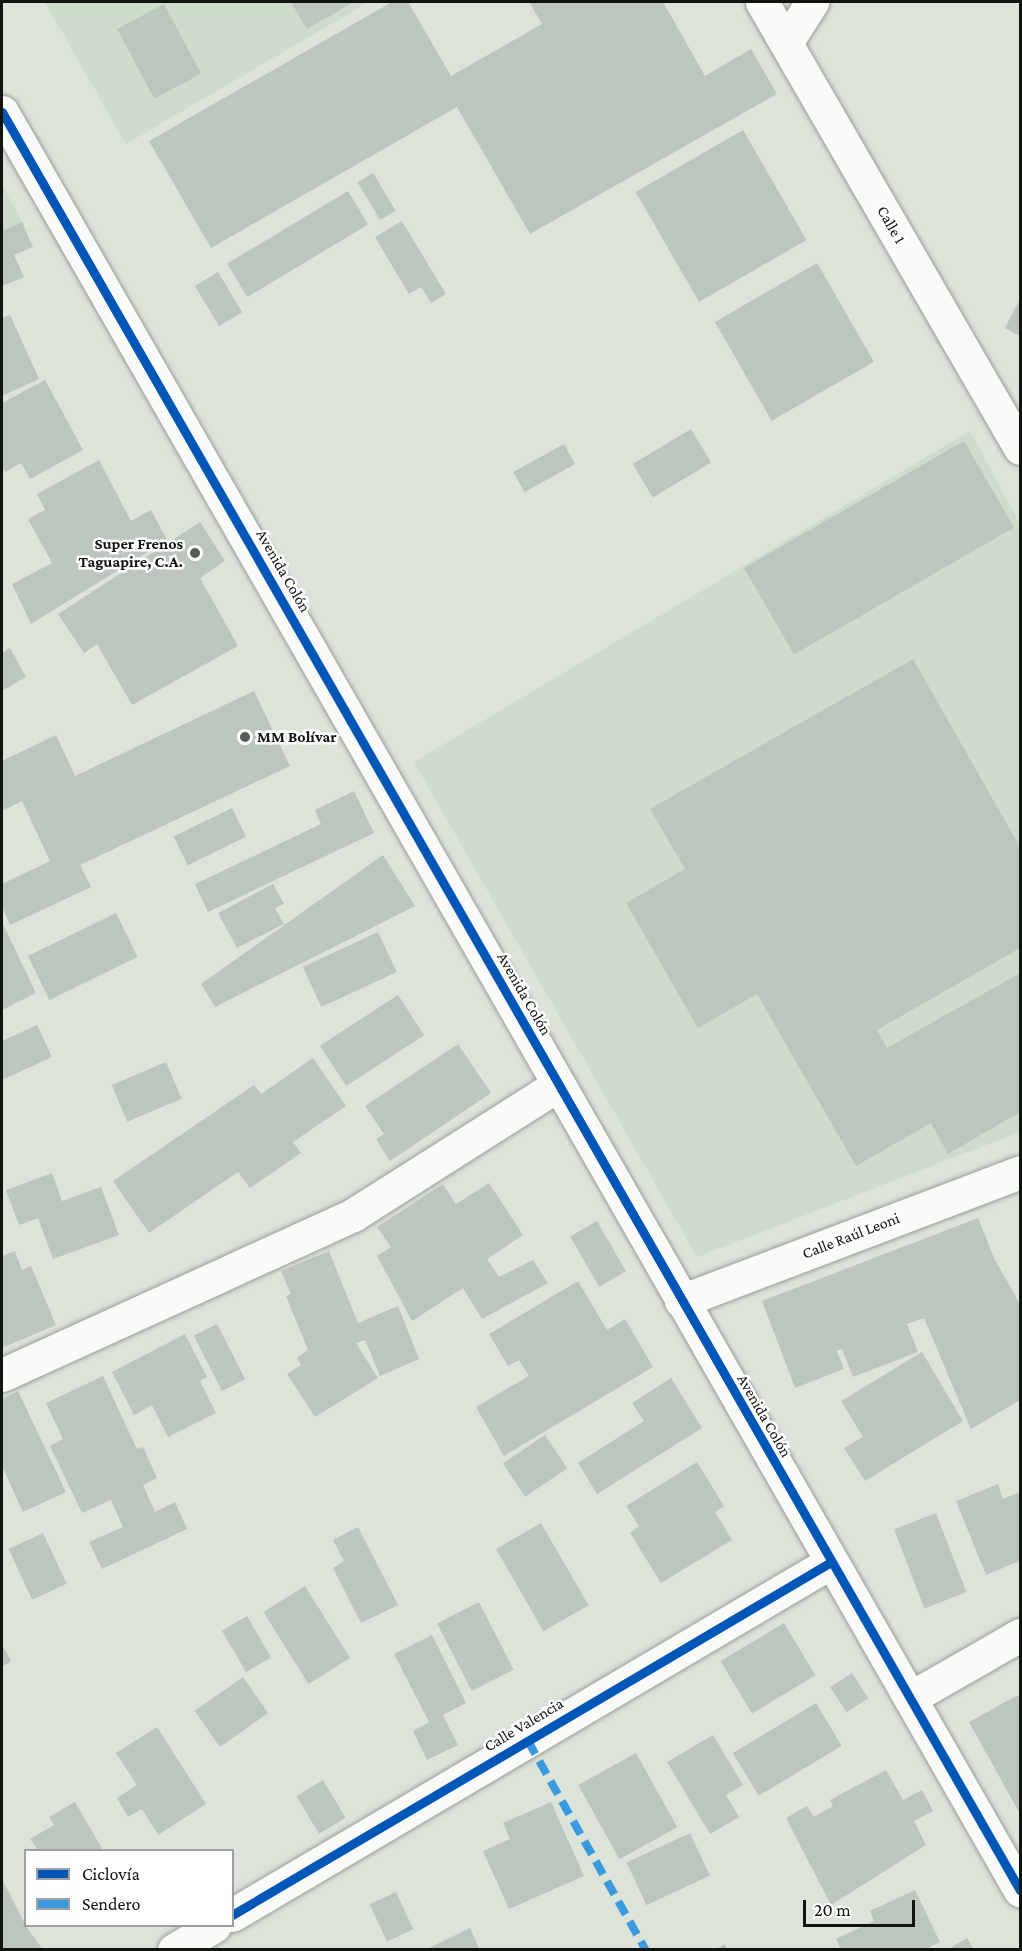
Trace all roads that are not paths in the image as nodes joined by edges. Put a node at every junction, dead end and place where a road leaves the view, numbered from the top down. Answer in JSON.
{"nodes":[{"id":1,"x":762,"y":2,"type":"edge"},
{"id":2,"x":812,"y":2,"type":"edge"},
{"id":3,"x":786,"y":43,"type":"junction"},
{"id":4,"x":2,"y":112,"type":"edge"},
{"id":5,"x":1020,"y":448,"type":"edge"},
{"id":6,"x":558,"y":1085,"type":"junction"},
{"id":7,"x":1020,"y":1172,"type":"edge"},
{"id":8,"x":681,"y":1301,"type":"junction"},
{"id":9,"x":2,"y":1375,"type":"edge"},
{"id":10,"x":831,"y":1562,"type":"junction"},
{"id":11,"x":1020,"y":1635,"type":"edge"},
{"id":12,"x":910,"y":1698,"type":"junction"},
{"id":13,"x":1020,"y":1890,"type":"edge"},
{"id":14,"x":234,"y":1914,"type":"edge"},
{"id":15,"x":212,"y":1927,"type":"edge"},
{"id":16,"x":174,"y":1950,"type":"edge"}],
"edges":[{"from":1,"to":3,"type":"street","name":"Calle 1"},
{"from":2,"to":3,"type":"street"},
{"from":3,"to":5,"type":"street","name":"Calle 1"},
{"from":4,"to":6,"type":"street","name":"Avenida Colón"},
{"from":6,"to":8,"type":"street","name":"Avenida Colón"},
{"from":6,"to":9,"type":"street"},
{"from":7,"to":8,"type":"street","name":"Calle Raúl Leoni"},
{"from":8,"to":10,"type":"street","name":"Avenida Colón"},
{"from":10,"to":12,"type":"street","name":"Avenida Colón"},
{"from":10,"to":14,"type":"street","name":"Calle Valencia"},
{"from":11,"to":12,"type":"street"},
{"from":12,"to":13,"type":"street","name":"Avenida Colón"},
{"from":15,"to":16,"type":"street"}]}
